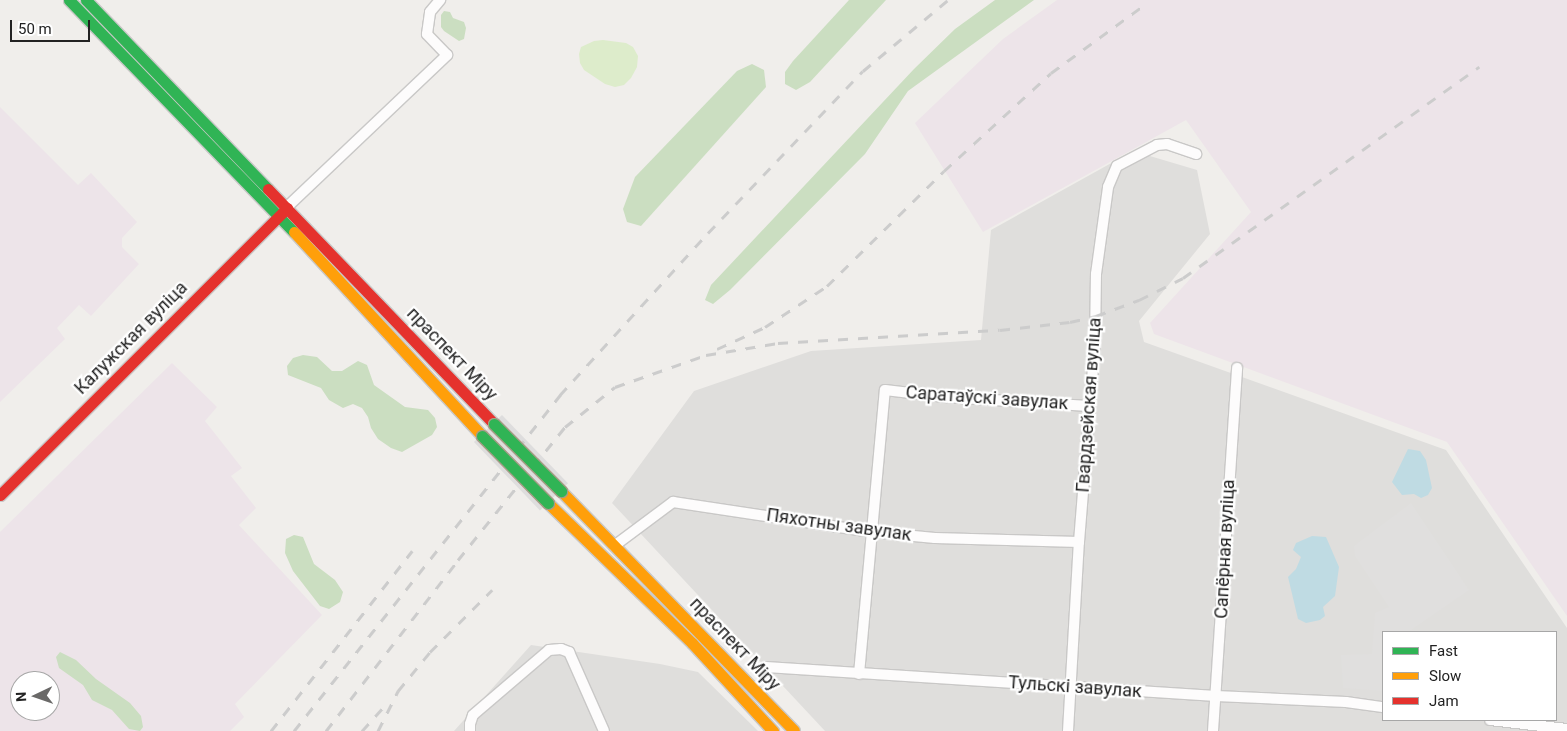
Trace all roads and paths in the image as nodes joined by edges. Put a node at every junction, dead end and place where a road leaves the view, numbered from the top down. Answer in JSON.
{"nodes":[{"id":1,"x":69,"y":0,"type":"edge"},
{"id":2,"x":86,"y":0,"type":"edge"},
{"id":3,"x":440,"y":0,"type":"edge"},
{"id":4,"x":1196,"y":154,"type":"dead end"},
{"id":5,"x":287,"y":207,"type":"junction"},
{"id":6,"x":278,"y":215,"type":"junction"},
{"id":7,"x":1237,"y":368,"type":"dead end"},
{"id":8,"x":1089,"y":406,"type":"junction"},
{"id":9,"x":0,"y":495,"type":"edge"},
{"id":10,"x":872,"y":532,"type":"junction"},
{"id":11,"x":1079,"y":542,"type":"junction"},
{"id":12,"x":614,"y":546,"type":"junction"},
{"id":13,"x":766,"y":667,"type":"dead end"},
{"id":14,"x":859,"y":674,"type":"junction"},
{"id":15,"x":1071,"y":686,"type":"junction"},
{"id":16,"x":1216,"y":696,"type":"junction"},
{"id":17,"x":1382,"y":707,"type":"edge"},
{"id":18,"x":1499,"y":721,"type":"edge"},
{"id":19,"x":1567,"y":729,"type":"edge"},
{"id":20,"x":470,"y":731,"type":"edge"},
{"id":21,"x":604,"y":731,"type":"edge"},
{"id":22,"x":774,"y":731,"type":"edge"},
{"id":23,"x":794,"y":731,"type":"edge"},
{"id":24,"x":1068,"y":731,"type":"edge"},
{"id":25,"x":1213,"y":731,"type":"edge"}],
"edges":[{"from":1,"to":6,"type":"main road","name":"праспект Міру"},
{"from":2,"to":5,"type":"main road","name":"праспект Міру"},
{"from":3,"to":5,"type":"street"},
{"from":4,"to":8,"type":"street","name":"Гвардзейская вуліца"},
{"from":5,"to":6,"type":"main road","name":"Калужская вуліца"},
{"from":5,"to":12,"type":"main road","name":"праспект Міру","bridge":true},
{"from":6,"to":9,"type":"main road","name":"Калужская вуліца"},
{"from":6,"to":22,"type":"main road","name":"праспект Міру","bridge":true},
{"from":7,"to":16,"type":"street","name":"Сапёрная вуліца"},
{"from":8,"to":10,"type":"street","name":"Саратаўскі завулак"},
{"from":8,"to":11,"type":"street","name":"Гвардзейская вуліца"},
{"from":10,"to":11,"type":"street","name":"Пяхотны завулак"},
{"from":10,"to":12,"type":"street","name":"Пяхотны завулак"},
{"from":10,"to":14,"type":"street"},
{"from":11,"to":15,"type":"street","name":"Гвардзейская вуліца"},
{"from":12,"to":23,"type":"main road","name":"праспект Міру"},
{"from":13,"to":14,"type":"street","name":"Тульскі завулак"},
{"from":14,"to":15,"type":"street","name":"Тульскі завулак"},
{"from":15,"to":16,"type":"street","name":"Тульскі завулак"},
{"from":15,"to":24,"type":"street","name":"Гвардзейская вуліца"},
{"from":16,"to":17,"type":"street","name":"Тульскі завулак"},
{"from":16,"to":25,"type":"street","name":"Сапёрная вуліца"},
{"from":18,"to":19,"type":"street"},
{"from":20,"to":21,"type":"street"}]}
